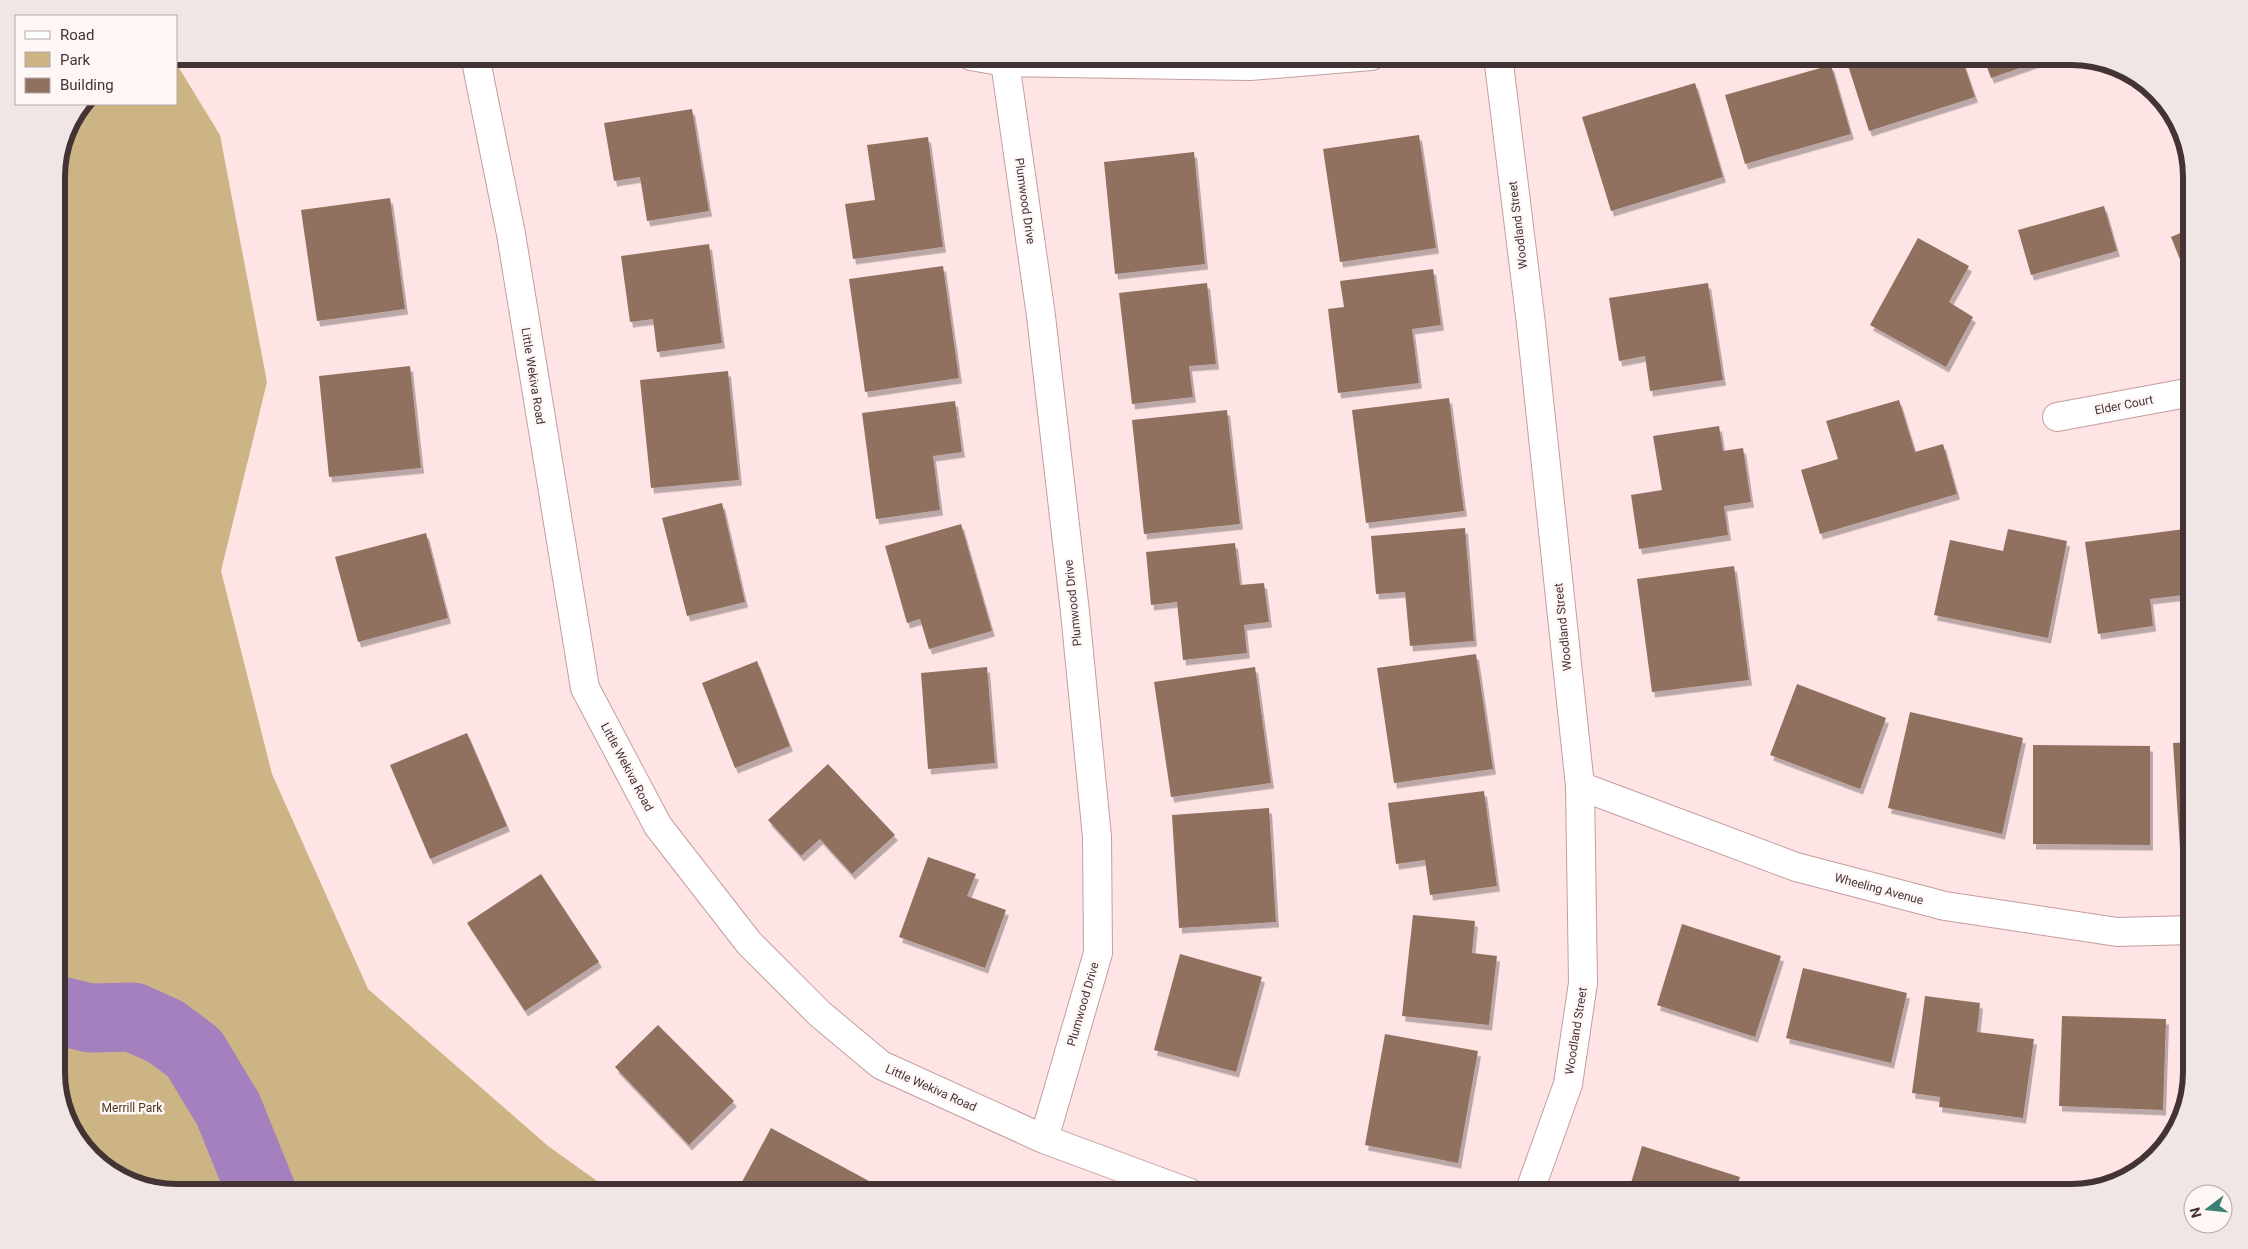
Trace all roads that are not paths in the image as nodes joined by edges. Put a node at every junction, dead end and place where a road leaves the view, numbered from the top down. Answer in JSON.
{"nodes":[{"id":1,"x":484,"y":65,"type":"edge"},
{"id":2,"x":1005,"y":65,"type":"edge"},
{"id":3,"x":1189,"y":65,"type":"edge"},
{"id":4,"x":1262,"y":65,"type":"edge"},
{"id":5,"x":1499,"y":65,"type":"edge"},
{"id":6,"x":2183,"y":394,"type":"edge"},
{"id":7,"x":2057,"y":417,"type":"dead end"},
{"id":8,"x":1580,"y":786,"type":"junction"},
{"id":9,"x":2183,"y":930,"type":"edge"},
{"id":10,"x":1044,"y":1139,"type":"junction"},
{"id":11,"x":1166,"y":1184,"type":"edge"},
{"id":12,"x":1532,"y":1184,"type":"edge"}],
"edges":[{"from":1,"to":10,"type":"street","name":"Little Wekiva Road"},
{"from":2,"to":10,"type":"street","name":"Plumwood Drive"},
{"from":3,"to":4,"type":"street"},
{"from":5,"to":8,"type":"street","name":"Woodland Street"},
{"from":6,"to":7,"type":"street","name":"Elder Court"},
{"from":8,"to":9,"type":"street","name":"Wheeling Avenue"},
{"from":8,"to":12,"type":"street","name":"Woodland Street"},
{"from":10,"to":11,"type":"street","name":"Little Wekiva Road"}]}
